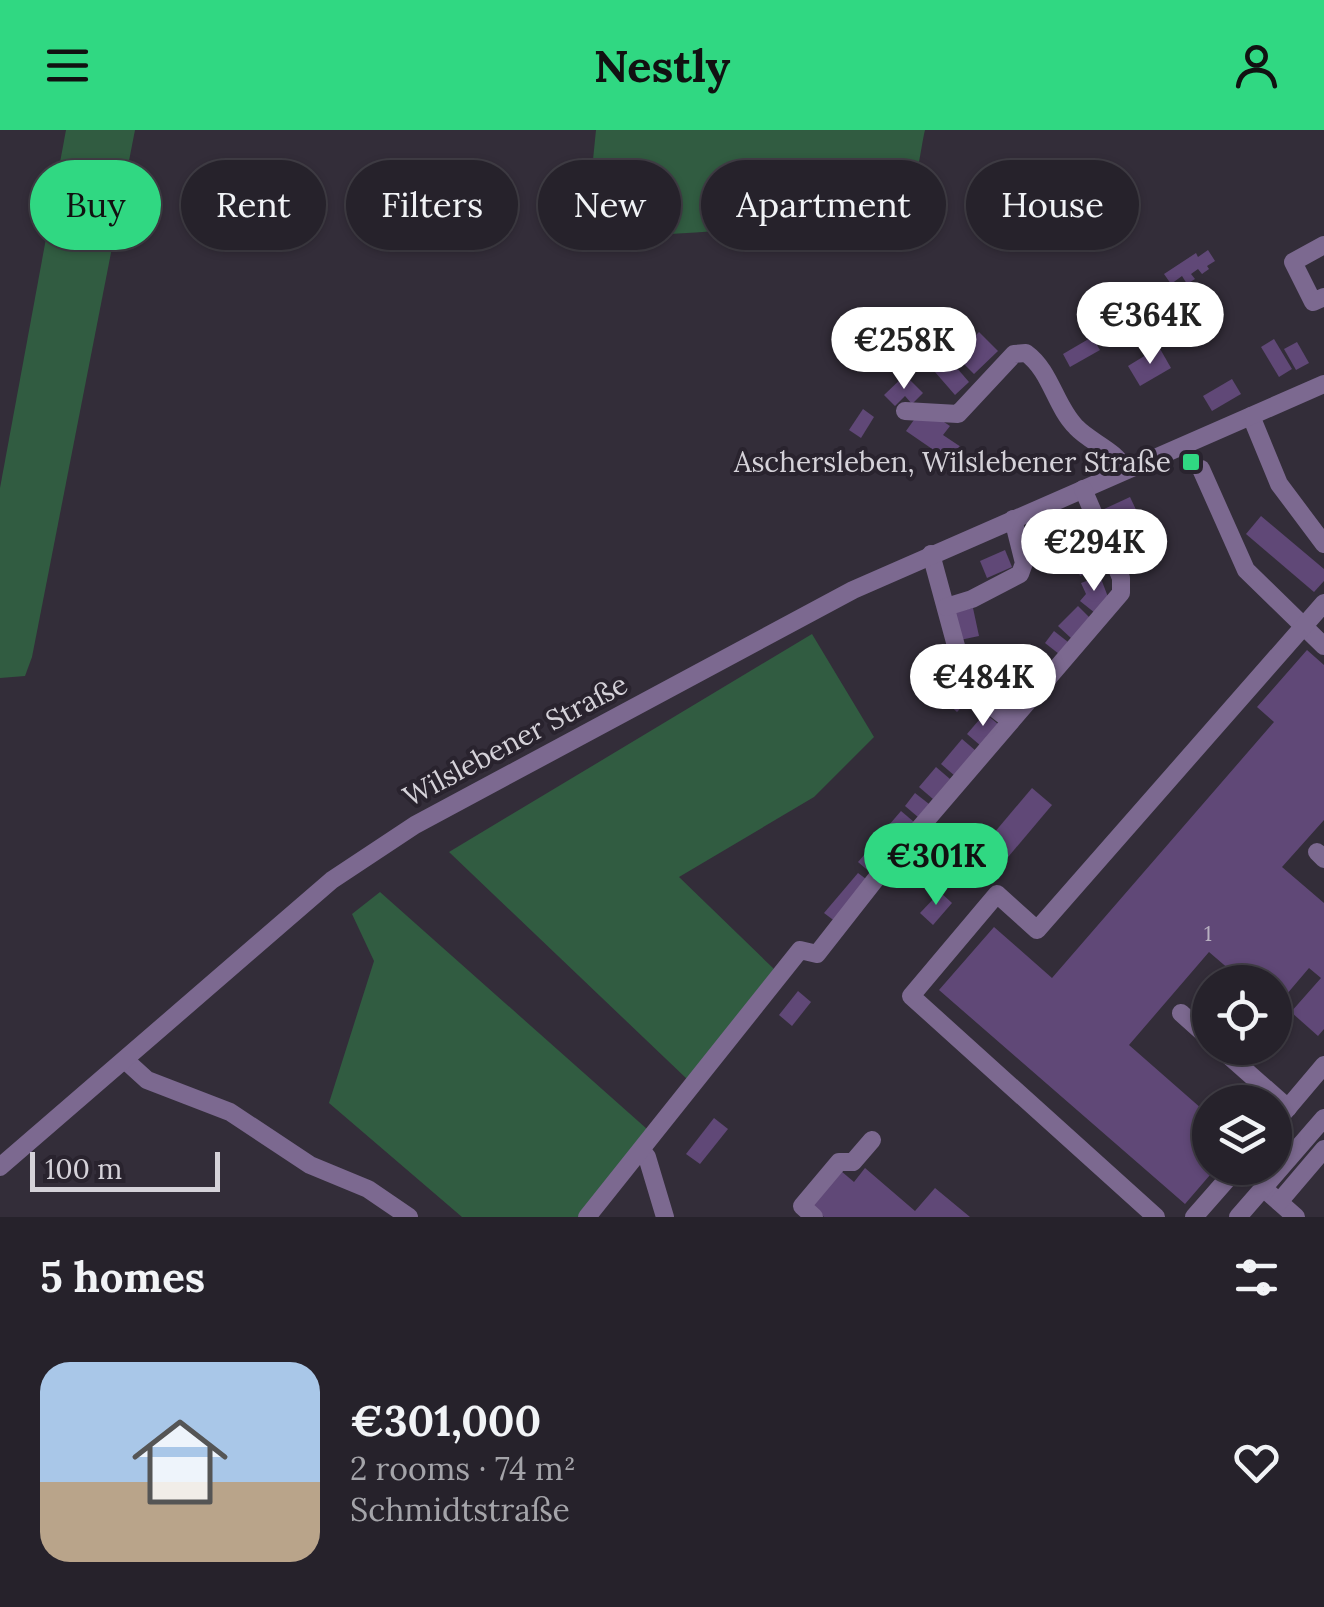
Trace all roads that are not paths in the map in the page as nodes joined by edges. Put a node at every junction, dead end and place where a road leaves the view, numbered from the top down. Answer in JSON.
{"nodes":[{"id":1,"x":1324,"y":246,"type":"edge"},
{"id":2,"x":1324,"y":297,"type":"edge"},
{"id":3,"x":1324,"y":384,"type":"edge"},
{"id":4,"x":905,"y":411,"type":"dead end"},
{"id":5,"x":1251,"y":416,"type":"junction"},
{"id":6,"x":1201,"y":468,"type":"dead end"},
{"id":7,"x":1125,"y":470,"type":"junction"},
{"id":8,"x":1084,"y":488,"type":"junction"},
{"id":9,"x":1014,"y":519,"type":"junction"},
{"id":10,"x":1324,"y":544,"type":"edge"},
{"id":11,"x":925,"y":557,"type":"junction"},
{"id":12,"x":1324,"y":603,"type":"edge"},
{"id":13,"x":946,"y":606,"type":"junction"},
{"id":14,"x":1302,"y":627,"type":"junction"},
{"id":15,"x":1324,"y":646,"type":"edge"},
{"id":16,"x":1011,"y":721,"type":"junction"},
{"id":17,"x":1181,"y":1013,"type":"dead end"},
{"id":18,"x":1192,"y":1022,"type":"edge"},
{"id":19,"x":125,"y":1060,"type":"junction"},
{"id":20,"x":1239,"y":1065,"type":"edge"},
{"id":21,"x":1324,"y":1066,"type":"edge"},
{"id":22,"x":1262,"y":1085,"type":"edge"},
{"id":23,"x":1292,"y":1103,"type":"edge"},
{"id":24,"x":1324,"y":1118,"type":"edge"},
{"id":25,"x":872,"y":1140,"type":"dead end"},
{"id":26,"x":1324,"y":1149,"type":"edge"},
{"id":27,"x":642,"y":1151,"type":"junction"},
{"id":28,"x":0,"y":1167,"type":"edge"},
{"id":29,"x":1222,"y":1185,"type":"edge"},
{"id":30,"x":1263,"y":1188,"type":"junction"},
{"id":31,"x":1279,"y":1202,"type":"junction"},
{"id":32,"x":409,"y":1217,"type":"edge"},
{"id":33,"x":587,"y":1217,"type":"edge"},
{"id":34,"x":665,"y":1217,"type":"edge"},
{"id":35,"x":814,"y":1217,"type":"edge"},
{"id":36,"x":1156,"y":1217,"type":"edge"},
{"id":37,"x":1194,"y":1217,"type":"edge"},
{"id":38,"x":1238,"y":1217,"type":"edge"},
{"id":39,"x":1296,"y":1217,"type":"edge"}],
"edges":[{"from":1,"to":2,"type":"street"},
{"from":3,"to":5,"type":"street","name":"Wilslebener Straße"},
{"from":4,"to":7,"type":"street"},
{"from":5,"to":7,"type":"street","name":"Wilslebener Straße"},
{"from":5,"to":10,"type":"street"},
{"from":6,"to":14,"type":"street"},
{"from":7,"to":8,"type":"street","name":"Wilslebener Straße"},
{"from":8,"to":9,"type":"street","name":"Wilslebener Straße"},
{"from":8,"to":16,"type":"street"},
{"from":9,"to":11,"type":"street","name":"Wilslebener Straße"},
{"from":9,"to":13,"type":"street"},
{"from":11,"to":13,"type":"street"},
{"from":11,"to":19,"type":"street","name":"Wilslebener Straße"},
{"from":12,"to":14,"type":"street"},
{"from":13,"to":16,"type":"street"},
{"from":14,"to":15,"type":"street"},
{"from":14,"to":36,"type":"street"},
{"from":16,"to":27,"type":"street"},
{"from":17,"to":18,"type":"street"},
{"from":19,"to":28,"type":"street","name":"Wilslebener Straße"},
{"from":19,"to":32,"type":"street"},
{"from":20,"to":22,"type":"street"},
{"from":21,"to":23,"type":"street"},
{"from":24,"to":30,"type":"street"},
{"from":25,"to":35,"type":"street"},
{"from":26,"to":31,"type":"street"},
{"from":27,"to":33,"type":"street"},
{"from":27,"to":34,"type":"street"},
{"from":29,"to":37,"type":"street"},
{"from":30,"to":31,"type":"street"},
{"from":30,"to":38,"type":"street"},
{"from":31,"to":39,"type":"street"}]}
